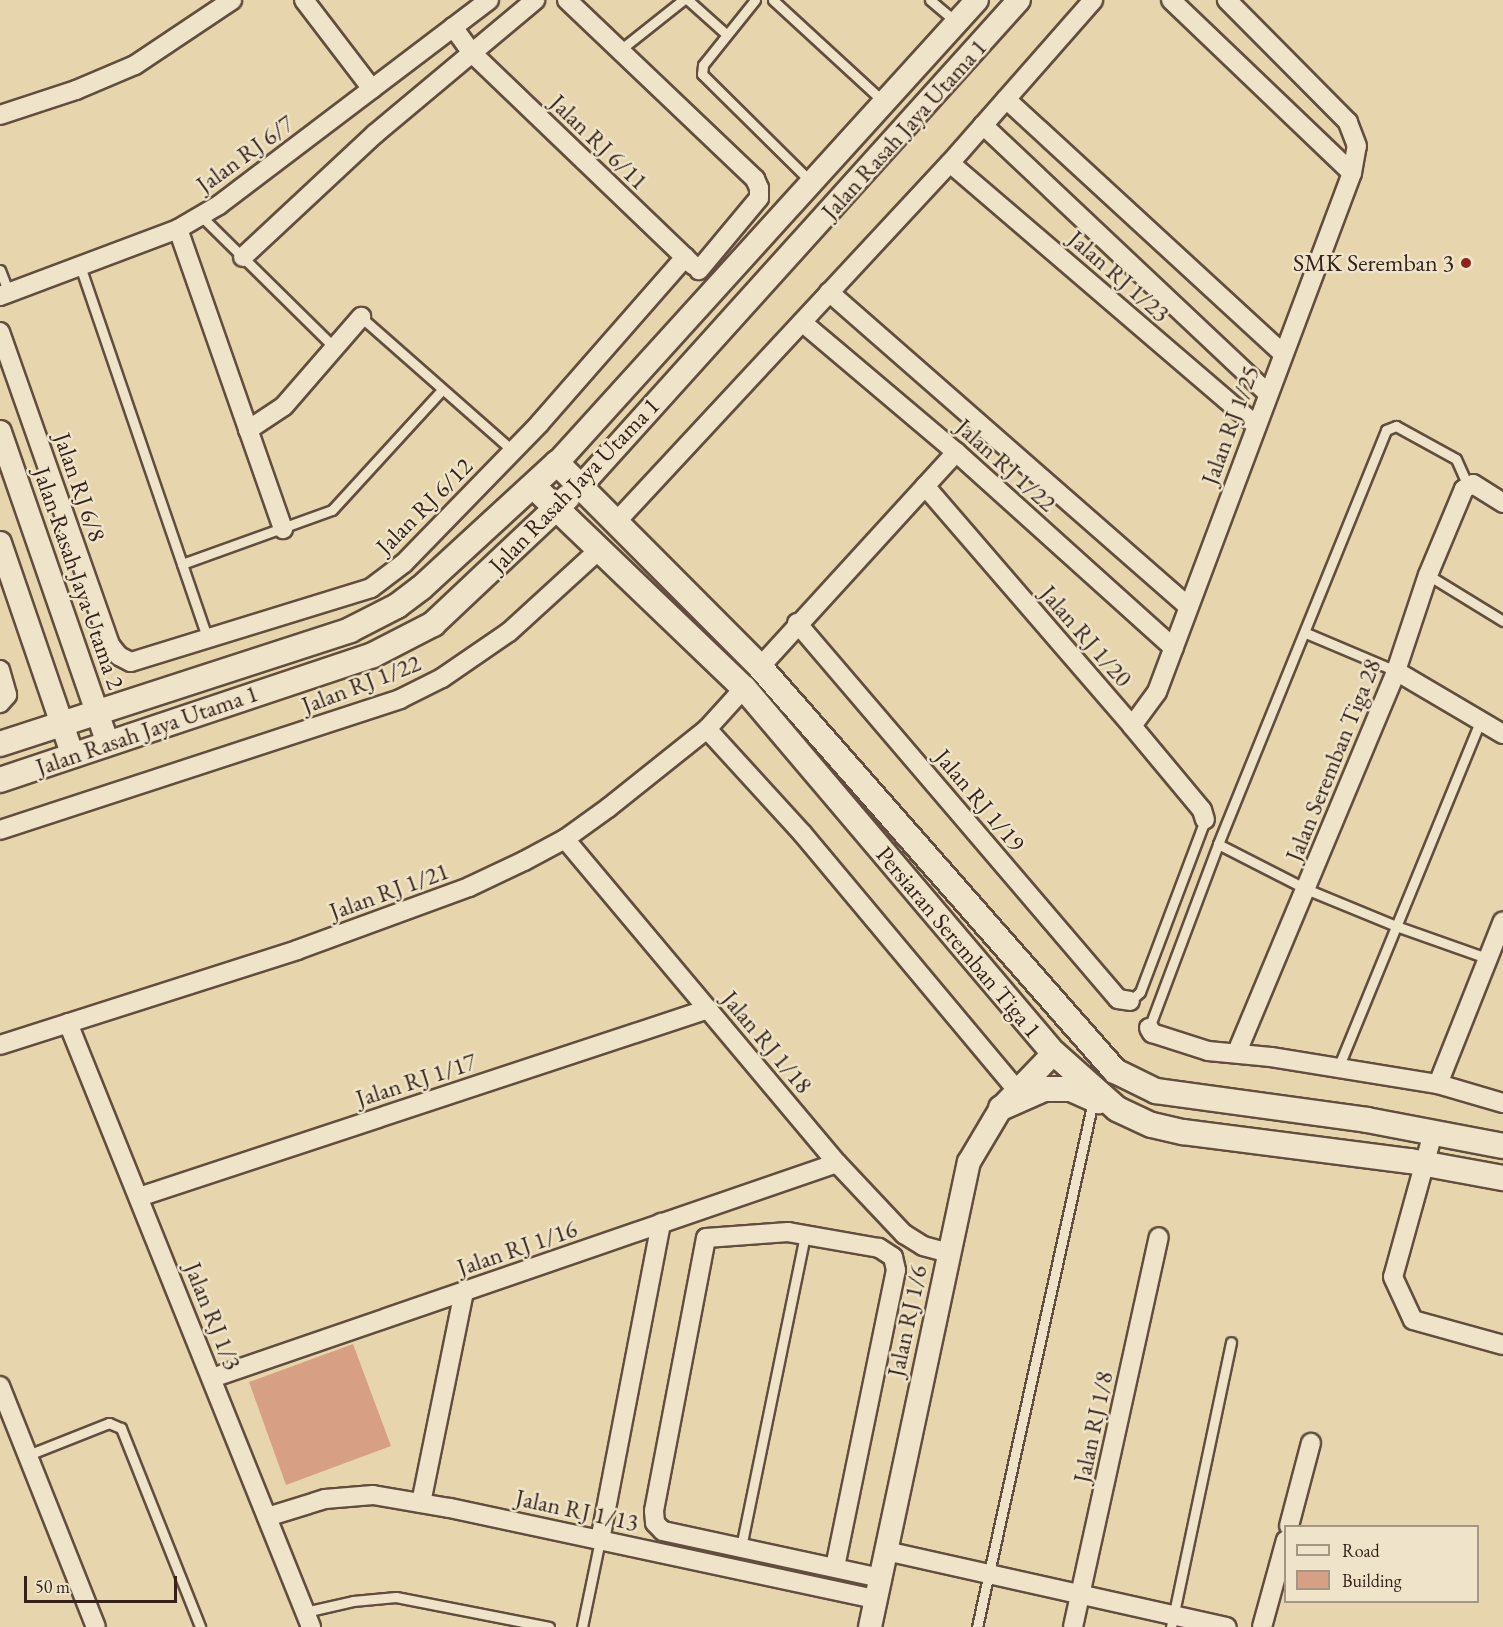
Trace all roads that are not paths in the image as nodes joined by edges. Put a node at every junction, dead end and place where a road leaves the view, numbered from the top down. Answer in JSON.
{"nodes":[{"id":1,"x":232,"y":0,"type":"edge"},
{"id":2,"x":304,"y":0,"type":"edge"},
{"id":3,"x":489,"y":0,"type":"edge"},
{"id":4,"x":535,"y":0,"type":"edge"},
{"id":5,"x":567,"y":0,"type":"edge"},
{"id":6,"x":683,"y":0,"type":"edge"},
{"id":7,"x":688,"y":0,"type":"edge"},
{"id":8,"x":755,"y":0,"type":"edge"},
{"id":9,"x":773,"y":0,"type":"edge"},
{"id":10,"x":930,"y":0,"type":"edge"},
{"id":11,"x":977,"y":0,"type":"edge"},
{"id":12,"x":1019,"y":0,"type":"edge"},
{"id":13,"x":1093,"y":0,"type":"edge"},
{"id":14,"x":1171,"y":0,"type":"edge"},
{"id":15,"x":1227,"y":0,"type":"edge"},
{"id":16,"x":956,"y":22,"type":"junction"},
{"id":17,"x":453,"y":27,"type":"junction"},
{"id":18,"x":726,"y":34,"type":"junction"},
{"id":19,"x":620,"y":50,"type":"junction"},
{"id":20,"x":471,"y":52,"type":"junction"},
{"id":21,"x":372,"y":89,"type":"junction"},
{"id":22,"x":1006,"y":99,"type":"junction"},
{"id":23,"x":884,"y":102,"type":"junction"},
{"id":24,"x":0,"y":115,"type":"edge"},
{"id":25,"x":983,"y":125,"type":"junction"},
{"id":26,"x":950,"y":163,"type":"junction"},
{"id":27,"x":1352,"y":173,"type":"junction"},
{"id":28,"x":811,"y":182,"type":"junction"},
{"id":29,"x":201,"y":216,"type":"junction"},
{"id":30,"x":178,"y":229,"type":"junction"},
{"id":31,"x":243,"y":257,"type":"junction"},
{"id":32,"x":685,"y":257,"type":"junction"},
{"id":33,"x":80,"y":266,"type":"junction"},
{"id":34,"x":0,"y":270,"type":"edge"},
{"id":35,"x":699,"y":270,"type":"junction"},
{"id":36,"x":716,"y":287,"type":"junction"},
{"id":37,"x":829,"y":292,"type":"junction"},
{"id":38,"x":4,"y":294,"type":"edge"},
{"id":39,"x":361,"y":317,"type":"joint"},
{"id":40,"x":802,"y":322,"type":"junction"},
{"id":41,"x":0,"y":332,"type":"edge"},
{"id":42,"x":334,"y":346,"type":"junction"},
{"id":43,"x":1282,"y":353,"type":"junction"},
{"id":44,"x":442,"y":390,"type":"junction"},
{"id":45,"x":1268,"y":393,"type":"junction"},
{"id":46,"x":1256,"y":425,"type":"junction"},
{"id":47,"x":248,"y":430,"type":"junction"},
{"id":48,"x":0,"y":432,"type":"edge"},
{"id":49,"x":512,"y":450,"type":"junction"},
{"id":50,"x":956,"y":452,"type":"junction"},
{"id":51,"x":557,"y":463,"type":"junction"},
{"id":52,"x":1467,"y":484,"type":"junction"},
{"id":53,"x":534,"y":486,"type":"junction"},
{"id":54,"x":581,"y":486,"type":"junction"},
{"id":55,"x":925,"y":486,"type":"junction"},
{"id":56,"x":1503,"y":503,"type":"edge"},
{"id":57,"x":556,"y":508,"type":"junction"},
{"id":58,"x":616,"y":521,"type":"junction"},
{"id":59,"x":283,"y":529,"type":"junction"},
{"id":60,"x":0,"y":543,"type":"edge"},
{"id":61,"x":600,"y":549,"type":"junction"},
{"id":62,"x":182,"y":564,"type":"junction"},
{"id":63,"x":1428,"y":575,"type":"junction"},
{"id":64,"x":1188,"y":606,"type":"junction"},
{"id":65,"x":1503,"y":621,"type":"edge"},
{"id":66,"x":797,"y":623,"type":"junction"},
{"id":67,"x":1306,"y":633,"type":"junction"},
{"id":68,"x":208,"y":640,"type":"junction"},
{"id":69,"x":1174,"y":648,"type":"junction"},
{"id":70,"x":119,"y":656,"type":"joint"},
{"id":71,"x":760,"y":667,"type":"junction"},
{"id":72,"x":0,"y":670,"type":"edge"},
{"id":73,"x":1396,"y":671,"type":"junction"},
{"id":74,"x":744,"y":688,"type":"junction"},
{"id":75,"x":3,"y":699,"type":"edge"},
{"id":76,"x":96,"y":711,"type":"junction"},
{"id":77,"x":1481,"y":720,"type":"junction"},
{"id":78,"x":64,"y":722,"type":"junction"},
{"id":79,"x":1132,"y":726,"type":"junction"},
{"id":80,"x":707,"y":729,"type":"junction"},
{"id":81,"x":1503,"y":734,"type":"edge"},
{"id":82,"x":107,"y":741,"type":"junction"},
{"id":83,"x":0,"y":744,"type":"edge"},
{"id":84,"x":74,"y":756,"type":"junction"},
{"id":85,"x":0,"y":780,"type":"edge"},
{"id":86,"x":1206,"y":820,"type":"joint"},
{"id":87,"x":0,"y":830,"type":"edge"},
{"id":88,"x":565,"y":839,"type":"junction"},
{"id":89,"x":1218,"y":844,"type":"junction"},
{"id":90,"x":1306,"y":889,"type":"junction"},
{"id":91,"x":1503,"y":921,"type":"edge"},
{"id":92,"x":1396,"y":926,"type":"junction"},
{"id":93,"x":1495,"y":962,"type":"edge"},
{"id":94,"x":1130,"y":1001,"type":"joint"},
{"id":95,"x":708,"y":1009,"type":"junction"},
{"id":96,"x":68,"y":1023,"type":"junction"},
{"id":97,"x":1149,"y":1028,"type":"joint"},
{"id":98,"x":1078,"y":1033,"type":"junction"},
{"id":99,"x":0,"y":1045,"type":"edge"},
{"id":100,"x":1237,"y":1052,"type":"junction"},
{"id":101,"x":1054,"y":1053,"type":"junction"},
{"id":102,"x":1338,"y":1068,"type":"junction"},
{"id":103,"x":1438,"y":1084,"type":"junction"},
{"id":104,"x":1017,"y":1090,"type":"junction"},
{"id":105,"x":1094,"y":1099,"type":"junction"},
{"id":106,"x":1503,"y":1103,"type":"edge"},
{"id":107,"x":1001,"y":1108,"type":"junction"},
{"id":108,"x":1117,"y":1109,"type":"junction"},
{"id":109,"x":1433,"y":1133,"type":"junction"},
{"id":110,"x":1503,"y":1146,"type":"edge"},
{"id":111,"x":837,"y":1163,"type":"junction"},
{"id":112,"x":1427,"y":1164,"type":"junction"},
{"id":113,"x":1503,"y":1179,"type":"edge"},
{"id":114,"x":139,"y":1197,"type":"junction"},
{"id":115,"x":703,"y":1209,"type":"junction"},
{"id":116,"x":661,"y":1223,"type":"junction"},
{"id":117,"x":805,"y":1235,"type":"junction"},
{"id":118,"x":1159,"y":1237,"type":"dead end"},
{"id":119,"x":706,"y":1238,"type":"junction"},
{"id":120,"x":914,"y":1242,"type":"junction"},
{"id":121,"x":949,"y":1253,"type":"junction"},
{"id":122,"x":893,"y":1257,"type":"junction"},
{"id":123,"x":464,"y":1291,"type":"junction"},
{"id":124,"x":1232,"y":1342,"type":"dead end"},
{"id":125,"x":1503,"y":1345,"type":"edge"},
{"id":126,"x":212,"y":1378,"type":"junction"},
{"id":127,"x":0,"y":1386,"type":"edge"},
{"id":128,"x":1311,"y":1443,"type":"dead end"},
{"id":129,"x":28,"y":1455,"type":"junction"},
{"id":130,"x":421,"y":1503,"type":"junction"},
{"id":131,"x":267,"y":1517,"type":"junction"},
{"id":132,"x":1290,"y":1525,"type":"edge"},
{"id":133,"x":600,"y":1540,"type":"junction"},
{"id":134,"x":741,"y":1547,"type":"junction"},
{"id":135,"x":1284,"y":1547,"type":"edge"},
{"id":136,"x":886,"y":1551,"type":"junction"},
{"id":137,"x":835,"y":1567,"type":"junction"},
{"id":138,"x":989,"y":1572,"type":"junction"},
{"id":139,"x":878,"y":1588,"type":"junction"},
{"id":140,"x":1081,"y":1594,"type":"junction"},
{"id":141,"x":308,"y":1619,"type":"edge"},
{"id":142,"x":1172,"y":1621,"type":"edge"},
{"id":143,"x":96,"y":1627,"type":"edge"},
{"id":144,"x":200,"y":1627,"type":"edge"},
{"id":145,"x":549,"y":1627,"type":"edge"},
{"id":146,"x":582,"y":1627,"type":"edge"},
{"id":147,"x":870,"y":1627,"type":"edge"},
{"id":148,"x":977,"y":1627,"type":"edge"},
{"id":149,"x":1073,"y":1627,"type":"edge"},
{"id":150,"x":1227,"y":1627,"type":"edge"},
{"id":151,"x":1262,"y":1627,"type":"edge"}],
"edges":[{"from":1,"to":24,"type":"street"},
{"from":2,"to":21,"type":"street"},
{"from":3,"to":17,"type":"street","name":"Jalan RJ 6/7"},
{"from":4,"to":20,"type":"street"},
{"from":5,"to":19,"type":"street"},
{"from":6,"to":19,"type":"lane"},
{"from":7,"to":18,"type":"lane"},
{"from":8,"to":18,"type":"lane"},
{"from":9,"to":23,"type":"lane"},
{"from":10,"to":16,"type":"lane"},
{"from":11,"to":16,"type":"street","name":"Jalan Rasah Jaya Utama 1"},
{"from":12,"to":54,"type":"street","name":"Jalan Rasah Jaya Utama 1"},
{"from":13,"to":22,"type":"street"},
{"from":14,"to":27,"type":"street"},
{"from":15,"to":27,"type":"street","name":"Jalan RJ 1/25"},
{"from":16,"to":23,"type":"street","name":"Jalan Rasah Jaya Utama 1"},
{"from":17,"to":20,"type":"street","name":"Jalan RJ 6/11"},
{"from":17,"to":21,"type":"street","name":"Jalan RJ 6/7"},
{"from":18,"to":28,"type":"lane"},
{"from":19,"to":35,"type":"street"},
{"from":20,"to":31,"type":"street"},
{"from":20,"to":32,"type":"street","name":"Jalan RJ 6/11"},
{"from":21,"to":29,"type":"street","name":"Jalan RJ 6/7"},
{"from":22,"to":25,"type":"street"},
{"from":22,"to":43,"type":"street"},
{"from":23,"to":28,"type":"street","name":"Jalan Rasah Jaya Utama 1"},
{"from":25,"to":26,"type":"street"},
{"from":25,"to":45,"type":"street","name":"Jalan RJ 1/23"},
{"from":26,"to":37,"type":"street"},
{"from":26,"to":46,"type":"street","name":"Jalan RJ 1/23"},
{"from":27,"to":43,"type":"street","name":"Jalan RJ 1/25"},
{"from":28,"to":36,"type":"street","name":"Jalan Rasah Jaya Utama 1"},
{"from":29,"to":30,"type":"street","name":"Jalan RJ 6/7"},
{"from":29,"to":31,"type":"lane"},
{"from":30,"to":33,"type":"street","name":"Jalan RJ 6/7"},
{"from":30,"to":47,"type":"street"},
{"from":31,"to":42,"type":"lane"},
{"from":32,"to":35,"type":"street","name":"Jalan RJ 6/11"},
{"from":32,"to":49,"type":"street","name":"Jalan RJ 6/12"},
{"from":33,"to":38,"type":"street","name":"Jalan RJ 6/7"},
{"from":33,"to":62,"type":"lane"},
{"from":34,"to":38,"type":"lane"},
{"from":35,"to":36,"type":"street","name":"Jalan RJ 6/11"},
{"from":36,"to":51,"type":"street","name":"Jalan Rasah Jaya Utama 1"},
{"from":37,"to":40,"type":"street"},
{"from":37,"to":64,"type":"street","name":"Jalan RJ 1/22"},
{"from":39,"to":42,"type":"street"},
{"from":39,"to":44,"type":"lane"},
{"from":40,"to":50,"type":"street","name":"Jalan RJ 1/22"},
{"from":40,"to":58,"type":"street"},
{"from":41,"to":70,"type":"street","name":"Jalan RJ 6/8"},
{"from":42,"to":47,"type":"street"},
{"from":43,"to":45,"type":"street","name":"Jalan RJ 1/25"},
{"from":44,"to":49,"type":"lane"},
{"from":44,"to":59,"type":"lane"},
{"from":45,"to":46,"type":"street","name":"Jalan RJ 1/25"},
{"from":46,"to":64,"type":"street","name":"Jalan RJ 1/25"},
{"from":47,"to":59,"type":"street"},
{"from":48,"to":76,"type":"street","name":"Jalan Rasah Jaya Utama 2"},
{"from":49,"to":68,"type":"street","name":"Jalan RJ 6/12"},
{"from":50,"to":55,"type":"street"},
{"from":50,"to":69,"type":"street","name":"Jalan RJ 1/22"},
{"from":51,"to":53,"type":"main road","name":"Jalan Rasah Jaya Utama 1"},
{"from":51,"to":54,"type":"main road","name":"Persiaran Seremban Tiga 1"},
{"from":52,"to":56,"type":"street"},
{"from":52,"to":63,"type":"street","name":"Jalan Seremban Tiga 28"},
{"from":52,"to":67,"type":"lane"},
{"from":53,"to":57,"type":"main road","name":"Persiaran Seremban Tiga 1"},
{"from":53,"to":76,"type":"main road","name":"Jalan Rasah Jaya Utama 1"},
{"from":54,"to":57,"type":"main road","name":"Jalan Rasah Jaya Utama 1"},
{"from":54,"to":58,"type":"main road","name":"Persiaran Seremban Tiga 1"},
{"from":55,"to":66,"type":"street"},
{"from":55,"to":79,"type":"street","name":"Jalan RJ 1/20"},
{"from":57,"to":61,"type":"main road","name":"Persiaran Seremban Tiga 1"},
{"from":57,"to":82,"type":"main road","name":"Jalan Rasah Jaya Utama 1"},
{"from":58,"to":71,"type":"main road","name":"Persiaran Seremban Tiga 1"},
{"from":59,"to":62,"type":"lane"},
{"from":60,"to":78,"type":"street"},
{"from":61,"to":74,"type":"main road","name":"Persiaran Seremban Tiga 1"},
{"from":61,"to":87,"type":"street","name":"Jalan RJ 1/22"},
{"from":62,"to":68,"type":"lane"},
{"from":63,"to":65,"type":"lane"},
{"from":63,"to":73,"type":"street","name":"Jalan Seremban Tiga 28"},
{"from":64,"to":69,"type":"street","name":"Jalan RJ 1/25"},
{"from":66,"to":71,"type":"street"},
{"from":66,"to":94,"type":"street","name":"Jalan RJ 1/19"},
{"from":67,"to":73,"type":"lane"},
{"from":67,"to":89,"type":"lane"},
{"from":68,"to":70,"type":"street","name":"Jalan RJ 6/12"},
{"from":69,"to":79,"type":"street","name":"Jalan RJ 1/25"},
{"from":71,"to":74,"type":"main road"},
{"from":71,"to":98,"type":"main road","name":"Persiaran Seremban Tiga 1"},
{"from":72,"to":75,"type":"street"},
{"from":73,"to":77,"type":"street"},
{"from":73,"to":90,"type":"street","name":"Jalan Seremban Tiga 28"},
{"from":74,"to":80,"type":"street","name":"Jalan RJ 1/21"},
{"from":74,"to":101,"type":"main road","name":"Persiaran Seremban Tiga 1"},
{"from":76,"to":78,"type":"main road","name":"Jalan Rasah Jaya Utama 1"},
{"from":76,"to":82,"type":"street","name":"Jalan Rasah Jaya Utama 2"},
{"from":77,"to":81,"type":"street"},
{"from":77,"to":92,"type":"lane"},
{"from":78,"to":83,"type":"main road","name":"Jalan Rasah Jaya Utama 1"},
{"from":78,"to":84,"type":"street"},
{"from":79,"to":86,"type":"street","name":"Jalan RJ 1/20"},
{"from":80,"to":88,"type":"street","name":"Jalan RJ 1/21"},
{"from":80,"to":104,"type":"street"},
{"from":82,"to":84,"type":"main road","name":"Jalan Rasah Jaya Utama 1"},
{"from":84,"to":85,"type":"main road","name":"Jalan Rasah Jaya Utama 1"},
{"from":86,"to":94,"type":"lane"},
{"from":88,"to":95,"type":"street","name":"Jalan RJ 1/18"},
{"from":88,"to":96,"type":"street","name":"Jalan RJ 1/21"},
{"from":89,"to":90,"type":"lane"},
{"from":89,"to":97,"type":"lane"},
{"from":90,"to":92,"type":"lane"},
{"from":90,"to":100,"type":"street","name":"Jalan Seremban Tiga 28"},
{"from":91,"to":93,"type":"street"},
{"from":92,"to":93,"type":"lane"},
{"from":92,"to":102,"type":"lane"},
{"from":93,"to":103,"type":"street"},
{"from":95,"to":111,"type":"street","name":"Jalan RJ 1/18"},
{"from":95,"to":114,"type":"street","name":"Jalan RJ 1/17"},
{"from":96,"to":99,"type":"street","name":"Jalan RJ 1/21"},
{"from":96,"to":114,"type":"street","name":"Jalan RJ 1/3"},
{"from":97,"to":100,"type":"street"},
{"from":98,"to":101,"type":"main road"},
{"from":98,"to":109,"type":"main road","name":"Persiaran Seremban Tiga 1"},
{"from":100,"to":102,"type":"street"},
{"from":101,"to":104,"type":"street","name":"Jalan RJ 1/6"},
{"from":101,"to":108,"type":"main road","name":"Persiaran Seremban Tiga 1"},
{"from":102,"to":103,"type":"street"},
{"from":103,"to":106,"type":"street"},
{"from":104,"to":107,"type":"street","name":"Jalan RJ 1/6"},
{"from":105,"to":107,"type":"main road"},
{"from":105,"to":108,"type":"main road"},
{"from":105,"to":138,"type":"lane"},
{"from":107,"to":121,"type":"street","name":"Jalan RJ 1/6"},
{"from":108,"to":112,"type":"main road","name":"Persiaran Seremban Tiga 1"},
{"from":109,"to":110,"type":"main road","name":"Persiaran Seremban Tiga 1"},
{"from":109,"to":112,"type":"street"},
{"from":111,"to":115,"type":"street","name":"Jalan RJ 1/16"},
{"from":111,"to":120,"type":"street","name":"Jalan RJ 1/18"},
{"from":112,"to":113,"type":"main road","name":"Persiaran Seremban Tiga 1"},
{"from":112,"to":125,"type":"street"},
{"from":114,"to":126,"type":"street","name":"Jalan RJ 1/3"},
{"from":115,"to":116,"type":"street","name":"Jalan RJ 1/16"},
{"from":115,"to":119,"type":"street"},
{"from":116,"to":123,"type":"street","name":"Jalan RJ 1/16"},
{"from":116,"to":133,"type":"street"},
{"from":117,"to":119,"type":"street"},
{"from":117,"to":122,"type":"street"},
{"from":117,"to":134,"type":"lane"},
{"from":118,"to":140,"type":"street","name":"Jalan RJ 1/8"},
{"from":119,"to":134,"type":"street"},
{"from":120,"to":121,"type":"street","name":"Jalan RJ 1/18"},
{"from":120,"to":122,"type":"street"},
{"from":121,"to":136,"type":"street","name":"Jalan RJ 1/6"},
{"from":122,"to":137,"type":"street"},
{"from":123,"to":126,"type":"street","name":"Jalan RJ 1/16"},
{"from":123,"to":130,"type":"street"},
{"from":124,"to":142,"type":"lane"},
{"from":126,"to":131,"type":"street","name":"Jalan RJ 1/3"},
{"from":127,"to":129,"type":"street"},
{"from":128,"to":132,"type":"street"},
{"from":129,"to":143,"type":"street"},
{"from":129,"to":144,"type":"lane"},
{"from":130,"to":131,"type":"street","name":"Jalan RJ 1/13"},
{"from":130,"to":133,"type":"street","name":"Jalan RJ 1/13"},
{"from":131,"to":141,"type":"street","name":"Jalan RJ 1/3"},
{"from":133,"to":139,"type":"street","name":"Jalan RJ 1/13"},
{"from":133,"to":146,"type":"lane"},
{"from":134,"to":137,"type":"street"},
{"from":135,"to":151,"type":"street"},
{"from":136,"to":138,"type":"street"},
{"from":136,"to":139,"type":"street","name":"Jalan RJ 1/6"},
{"from":137,"to":139,"type":"street"},
{"from":138,"to":140,"type":"street"},
{"from":138,"to":148,"type":"lane"},
{"from":139,"to":147,"type":"street","name":"Jalan RJ 1/6"},
{"from":140,"to":142,"type":"street"},
{"from":140,"to":149,"type":"street","name":"Jalan RJ 1/8"},
{"from":141,"to":145,"type":"lane"},
{"from":142,"to":150,"type":"street"}]}
